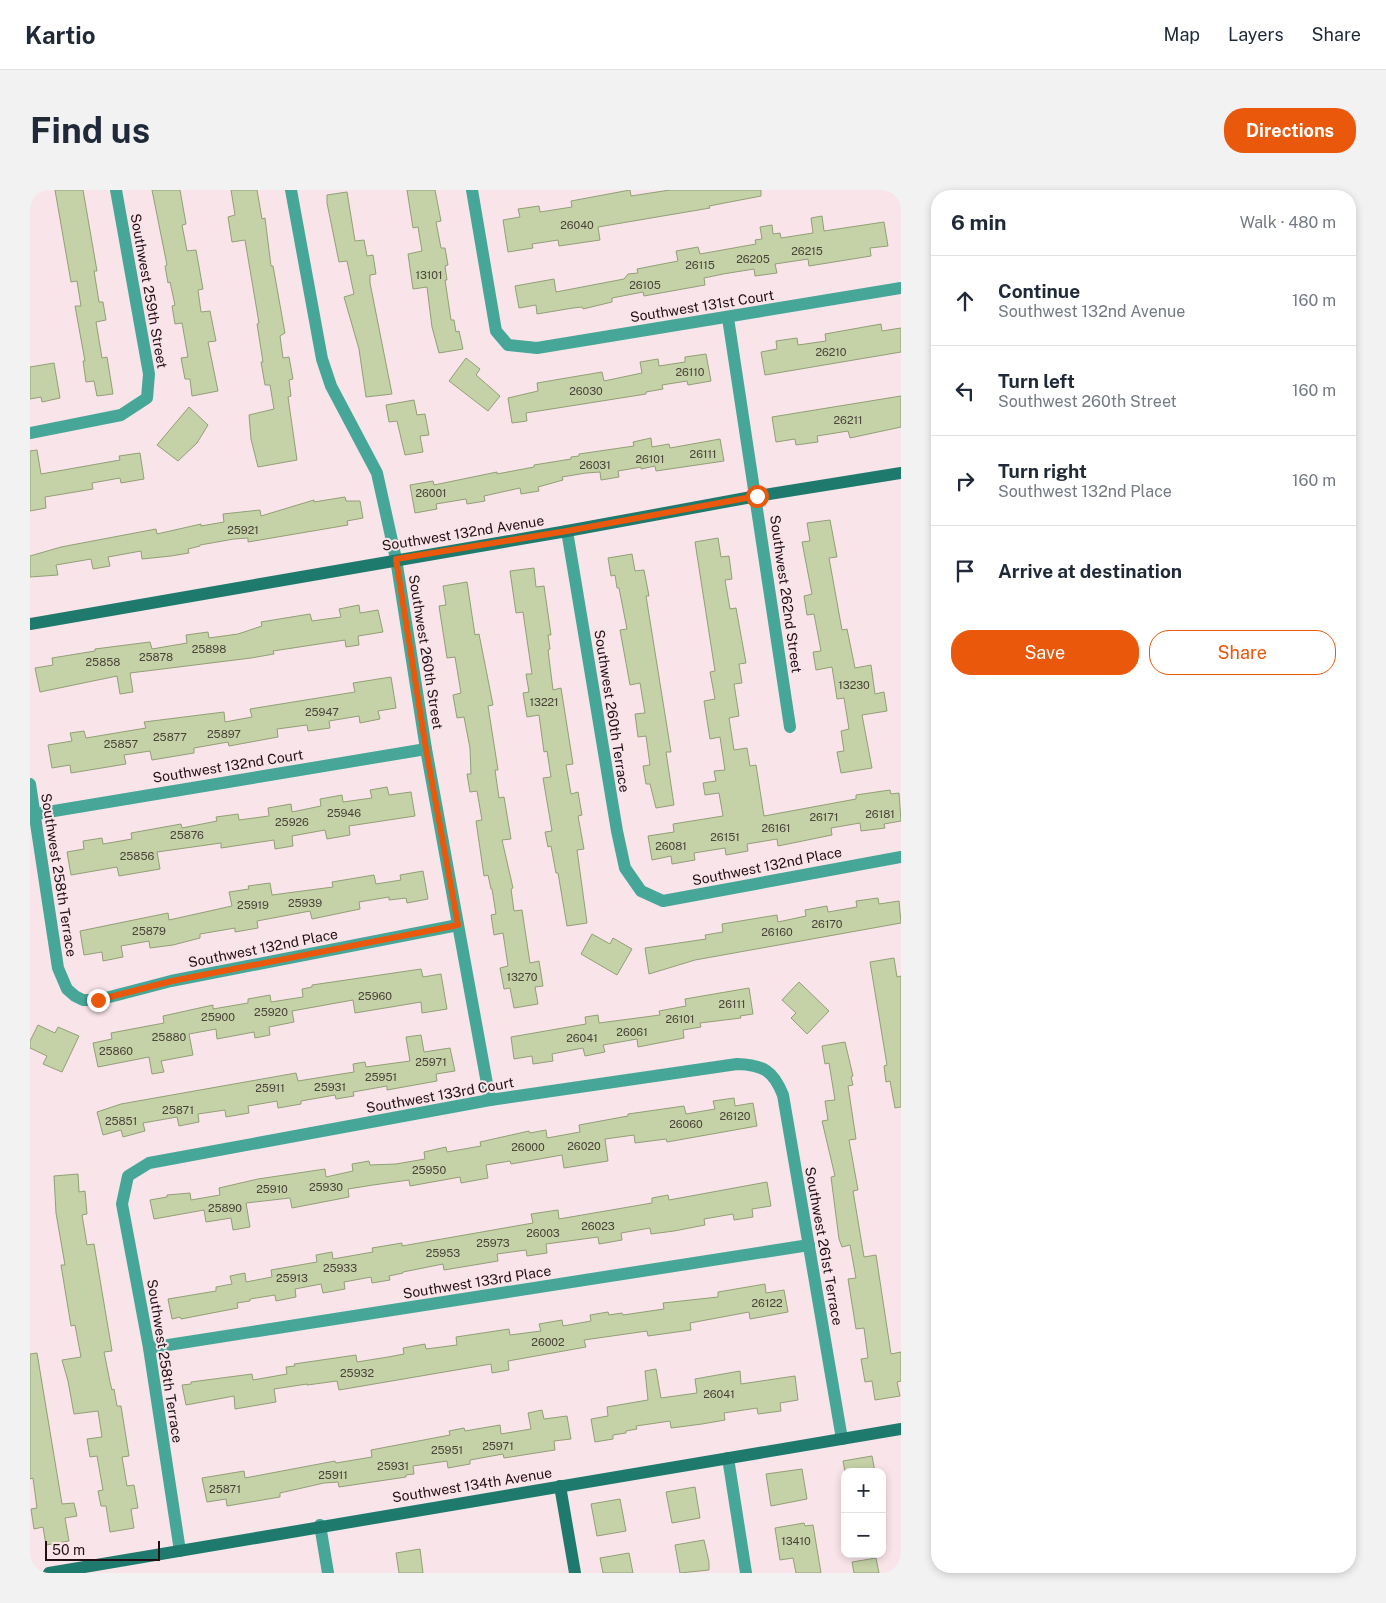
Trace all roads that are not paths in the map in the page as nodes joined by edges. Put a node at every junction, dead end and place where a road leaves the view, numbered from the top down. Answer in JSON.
{"nodes":[{"id":1,"x":116,"y":190,"type":"edge"},
{"id":2,"x":291,"y":190,"type":"edge"},
{"id":3,"x":472,"y":190,"type":"edge"},
{"id":4,"x":901,"y":288,"type":"edge"},
{"id":5,"x":728,"y":318,"type":"junction"},
{"id":6,"x":30,"y":434,"type":"edge"},
{"id":7,"x":901,"y":473,"type":"edge"},
{"id":8,"x":757,"y":496,"type":"junction"},
{"id":9,"x":567,"y":531,"type":"junction"},
{"id":10,"x":396,"y":559,"type":"junction"},
{"id":11,"x":30,"y":624,"type":"edge"},
{"id":12,"x":790,"y":727,"type":"dead end"},
{"id":13,"x":426,"y":749,"type":"junction"},
{"id":14,"x":30,"y":784,"type":"edge"},
{"id":15,"x":36,"y":814,"type":"junction"},
{"id":16,"x":901,"y":857,"type":"edge"},
{"id":17,"x":640,"y":891,"type":"joint"},
{"id":18,"x":458,"y":925,"type":"junction"},
{"id":19,"x":75,"y":996,"type":"joint"},
{"id":20,"x":761,"y":1068,"type":"joint"},
{"id":21,"x":490,"y":1100,"type":"junction"},
{"id":22,"x":128,"y":1176,"type":"joint"},
{"id":23,"x":809,"y":1245,"type":"junction"},
{"id":24,"x":149,"y":1348,"type":"junction"},
{"id":25,"x":901,"y":1429,"type":"edge"},
{"id":26,"x":842,"y":1439,"type":"junction"},
{"id":27,"x":728,"y":1458,"type":"junction"},
{"id":28,"x":560,"y":1486,"type":"junction"},
{"id":29,"x":320,"y":1525,"type":"junction"},
{"id":30,"x":180,"y":1551,"type":"junction"},
{"id":31,"x":49,"y":1573,"type":"edge"},
{"id":32,"x":328,"y":1573,"type":"edge"},
{"id":33,"x":575,"y":1573,"type":"edge"},
{"id":34,"x":746,"y":1573,"type":"edge"}],
"edges":[{"from":1,"to":6,"type":"street","name":"Southwest 259th Street"},
{"from":2,"to":10,"type":"street","name":"Southwest 260th Street"},
{"from":3,"to":5,"type":"street","name":"Southwest 131st Court"},
{"from":4,"to":5,"type":"street","name":"Southwest 131st Court"},
{"from":5,"to":8,"type":"street","name":"Southwest 262nd Street"},
{"from":7,"to":8,"type":"street","name":"Southwest 132nd Avenue"},
{"from":8,"to":9,"type":"street","name":"Southwest 132nd Avenue"},
{"from":8,"to":12,"type":"street","name":"Southwest 262nd Street"},
{"from":9,"to":10,"type":"street","name":"Southwest 132nd Avenue"},
{"from":9,"to":17,"type":"street","name":"Southwest 260th Terrace"},
{"from":10,"to":11,"type":"street","name":"Southwest 132nd Avenue"},
{"from":10,"to":13,"type":"street","name":"Southwest 260th Street"},
{"from":13,"to":15,"type":"street","name":"Southwest 132nd Court"},
{"from":13,"to":18,"type":"street","name":"Southwest 260th Street"},
{"from":14,"to":15,"type":"street","name":"Southwest 258th Terrace"},
{"from":15,"to":19,"type":"street","name":"Southwest 258th Terrace"},
{"from":16,"to":17,"type":"street","name":"Southwest 132nd Place"},
{"from":18,"to":19,"type":"street","name":"Southwest 132nd Place"},
{"from":18,"to":21,"type":"street","name":"Southwest 260th Street"},
{"from":20,"to":21,"type":"street","name":"Southwest 133rd Court"},
{"from":20,"to":23,"type":"street","name":"Southwest 261st Terrace"},
{"from":21,"to":22,"type":"street","name":"Southwest 133rd Court"},
{"from":22,"to":24,"type":"street","name":"Southwest 258th Terrace"},
{"from":23,"to":24,"type":"street","name":"Southwest 133rd Place"},
{"from":23,"to":26,"type":"street","name":"Southwest 261st Terrace"},
{"from":24,"to":30,"type":"street","name":"Southwest 258th Terrace"},
{"from":25,"to":26,"type":"street","name":"Southwest 134th Avenue"},
{"from":26,"to":27,"type":"street","name":"Southwest 134th Avenue"},
{"from":27,"to":28,"type":"street","name":"Southwest 134th Avenue"},
{"from":27,"to":34,"type":"street"},
{"from":28,"to":29,"type":"street","name":"Southwest 134th Avenue"},
{"from":28,"to":33,"type":"street"},
{"from":29,"to":30,"type":"street","name":"Southwest 134th Avenue"},
{"from":29,"to":32,"type":"street"},
{"from":30,"to":31,"type":"street","name":"Southwest 134th Avenue"}]}
